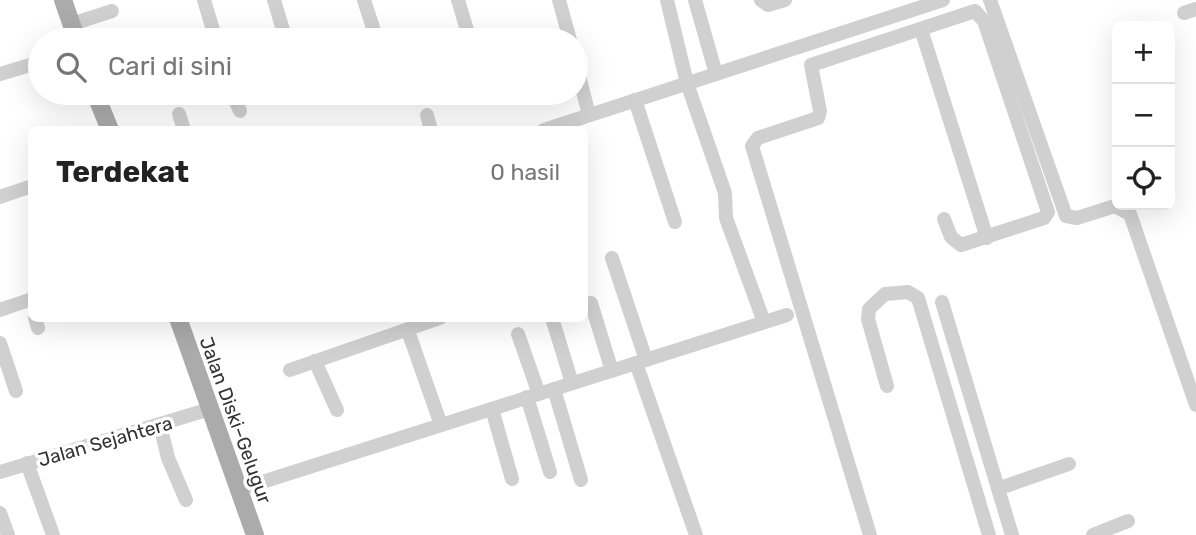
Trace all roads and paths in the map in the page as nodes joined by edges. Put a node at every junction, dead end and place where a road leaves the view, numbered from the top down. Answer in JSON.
{"nodes":[{"id":1,"x":63,"y":0,"type":"edge"},
{"id":2,"x":204,"y":0,"type":"edge"},
{"id":3,"x":274,"y":0,"type":"edge"},
{"id":4,"x":364,"y":0,"type":"edge"},
{"id":5,"x":458,"y":0,"type":"edge"},
{"id":6,"x":559,"y":0,"type":"edge"},
{"id":7,"x":667,"y":0,"type":"edge"},
{"id":8,"x":695,"y":0,"type":"edge"},
{"id":9,"x":761,"y":0,"type":"edge"},
{"id":10,"x":785,"y":0,"type":"edge"},
{"id":11,"x":943,"y":0,"type":"edge"},
{"id":12,"x":989,"y":0,"type":"edge"},
{"id":13,"x":112,"y":11,"type":"dead end"},
{"id":14,"x":73,"y":28,"type":"edge"},
{"id":15,"x":81,"y":28,"type":"edge"},
{"id":16,"x":212,"y":28,"type":"edge"},
{"id":17,"x":282,"y":28,"type":"edge"},
{"id":18,"x":373,"y":28,"type":"edge"},
{"id":19,"x":466,"y":28,"type":"edge"},
{"id":20,"x":567,"y":28,"type":"edge"},
{"id":21,"x":921,"y":29,"type":"junction"},
{"id":22,"x":28,"y":66,"type":"edge"},
{"id":23,"x":0,"y":74,"type":"edge"},
{"id":24,"x":716,"y":74,"type":"junction"},
{"id":25,"x":687,"y":83,"type":"junction"},
{"id":26,"x":635,"y":100,"type":"junction"},
{"id":27,"x":100,"y":105,"type":"edge"},
{"id":28,"x":237,"y":105,"type":"edge"},
{"id":29,"x":586,"y":105,"type":"edge"},
{"id":30,"x":240,"y":111,"type":"dead end"},
{"id":31,"x":178,"y":114,"type":"dead end"},
{"id":32,"x":589,"y":115,"type":"junction"},
{"id":33,"x":108,"y":126,"type":"edge"},
{"id":34,"x":182,"y":126,"type":"edge"},
{"id":35,"x":556,"y":126,"type":"edge"},
{"id":36,"x":28,"y":187,"type":"edge"},
{"id":37,"x":0,"y":197,"type":"edge"},
{"id":38,"x":944,"y":219,"type":"dead end"},
{"id":39,"x":675,"y":222,"type":"dead end"},
{"id":40,"x":987,"y":238,"type":"junction"},
{"id":41,"x":612,"y":258,"type":"dead end"},
{"id":42,"x":942,"y":302,"type":"dead end"},
{"id":43,"x":28,"y":303,"type":"edge"},
{"id":44,"x":591,"y":303,"type":"dead end"},
{"id":45,"x":0,"y":310,"type":"edge"},
{"id":46,"x":787,"y":315,"type":"dead end"},
{"id":47,"x":179,"y":322,"type":"edge"},
{"id":48,"x":430,"y":322,"type":"edge"},
{"id":49,"x":553,"y":322,"type":"edge"},
{"id":50,"x":764,"y":322,"type":"junction"},
{"id":51,"x":408,"y":331,"type":"junction"},
{"id":52,"x":518,"y":334,"type":"dead end"},
{"id":53,"x":0,"y":344,"type":"edge"},
{"id":54,"x":316,"y":361,"type":"junction"},
{"id":55,"x":641,"y":361,"type":"junction"},
{"id":56,"x":290,"y":370,"type":"dead end"},
{"id":57,"x":612,"y":371,"type":"junction"},
{"id":58,"x":572,"y":383,"type":"junction"},
{"id":59,"x":887,"y":386,"type":"dead end"},
{"id":60,"x":554,"y":389,"type":"junction"},
{"id":61,"x":16,"y":391,"type":"dead end"},
{"id":62,"x":533,"y":396,"type":"junction"},
{"id":63,"x":1196,"y":405,"type":"edge"},
{"id":64,"x":210,"y":409,"type":"junction"},
{"id":65,"x":492,"y":409,"type":"junction"},
{"id":66,"x":337,"y":410,"type":"dead end"},
{"id":67,"x":160,"y":425,"type":"junction"},
{"id":68,"x":440,"y":425,"type":"junction"},
{"id":69,"x":27,"y":463,"type":"junction"},
{"id":70,"x":1069,"y":464,"type":"dead end"},
{"id":71,"x":0,"y":472,"type":"edge"},
{"id":72,"x":550,"y":472,"type":"dead end"},
{"id":73,"x":512,"y":479,"type":"dead end"},
{"id":74,"x":581,"y":480,"type":"dead end"},
{"id":75,"x":1000,"y":488,"type":"junction"},
{"id":76,"x":240,"y":489,"type":"junction"},
{"id":77,"x":186,"y":500,"type":"dead end"},
{"id":78,"x":0,"y":513,"type":"edge"},
{"id":79,"x":1128,"y":521,"type":"dead end"},
{"id":80,"x":8,"y":535,"type":"edge"},
{"id":81,"x":53,"y":535,"type":"edge"},
{"id":82,"x":255,"y":535,"type":"edge"},
{"id":83,"x":696,"y":535,"type":"edge"},
{"id":84,"x":870,"y":535,"type":"edge"},
{"id":85,"x":989,"y":535,"type":"edge"},
{"id":86,"x":1012,"y":535,"type":"edge"},
{"id":87,"x":1093,"y":535,"type":"edge"}],
"edges":[{"from":1,"to":14,"type":"main road"},
{"from":2,"to":16,"type":"street"},
{"from":3,"to":17,"type":"street"},
{"from":4,"to":18,"type":"street"},
{"from":5,"to":19,"type":"street"},
{"from":6,"to":20,"type":"street"},
{"from":7,"to":25,"type":"street"},
{"from":8,"to":24,"type":"street"},
{"from":9,"to":10,"type":"street"},
{"from":11,"to":24,"type":"street"},
{"from":12,"to":63,"type":"street"},
{"from":13,"to":15,"type":"street"},
{"from":21,"to":40,"type":"street"},
{"from":21,"to":40,"type":"street"},
{"from":21,"to":84,"type":"street"},
{"from":22,"to":23,"type":"street"},
{"from":24,"to":25,"type":"street"},
{"from":25,"to":26,"type":"street"},
{"from":25,"to":50,"type":"street"},
{"from":26,"to":32,"type":"street"},
{"from":26,"to":39,"type":"street"},
{"from":27,"to":33,"type":"main road"},
{"from":28,"to":30,"type":"street"},
{"from":29,"to":32,"type":"street"},
{"from":31,"to":34,"type":"street"},
{"from":32,"to":35,"type":"street"},
{"from":36,"to":37,"type":"street"},
{"from":38,"to":40,"type":"street"},
{"from":41,"to":55,"type":"street"},
{"from":42,"to":75,"type":"street"},
{"from":43,"to":45,"type":"street"},
{"from":44,"to":57,"type":"street"},
{"from":46,"to":50,"type":"street"},
{"from":47,"to":64,"type":"main road","name":"Jalan Diski–Gelugur"},
{"from":48,"to":51,"type":"street"},
{"from":49,"to":58,"type":"street"},
{"from":50,"to":55,"type":"street"},
{"from":51,"to":54,"type":"street"},
{"from":51,"to":68,"type":"street"},
{"from":52,"to":62,"type":"street"},
{"from":53,"to":61,"type":"street"},
{"from":54,"to":56,"type":"street"},
{"from":54,"to":66,"type":"street"},
{"from":55,"to":57,"type":"street"},
{"from":55,"to":83,"type":"street"},
{"from":57,"to":58,"type":"street"},
{"from":58,"to":60,"type":"street"},
{"from":59,"to":85,"type":"street"},
{"from":60,"to":62,"type":"street"},
{"from":60,"to":74,"type":"street"},
{"from":62,"to":65,"type":"street"},
{"from":62,"to":72,"type":"street"},
{"from":64,"to":67,"type":"street","name":"Jalan Sejahtera"},
{"from":64,"to":76,"type":"main road","name":"Jalan Diski–Gelugur"},
{"from":65,"to":68,"type":"street"},
{"from":65,"to":73,"type":"street"},
{"from":67,"to":69,"type":"street","name":"Jalan Sejahtera"},
{"from":67,"to":77,"type":"street"},
{"from":68,"to":76,"type":"street"},
{"from":69,"to":71,"type":"street","name":"Jalan Sejahtera"},
{"from":69,"to":81,"type":"street"},
{"from":70,"to":75,"type":"street"},
{"from":75,"to":86,"type":"street"},
{"from":76,"to":82,"type":"main road","name":"Jalan Diski–Gelugur"},
{"from":78,"to":80,"type":"street"},
{"from":79,"to":87,"type":"street"}]}
